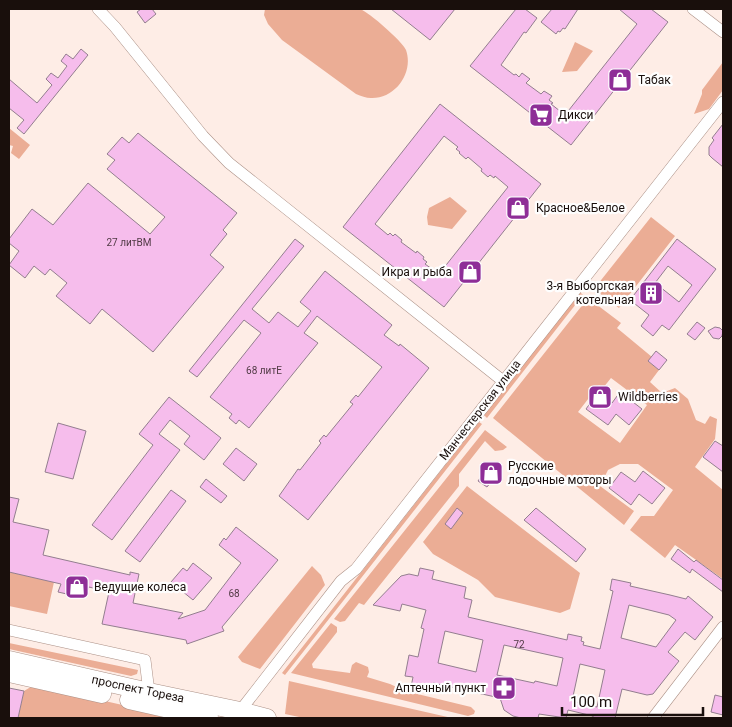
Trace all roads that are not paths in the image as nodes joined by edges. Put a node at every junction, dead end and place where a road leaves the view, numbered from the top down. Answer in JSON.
{"nodes":[{"id":1,"x":98,"y":9,"type":"edge"},
{"id":2,"x":693,"y":9,"type":"edge"},
{"id":3,"x":723,"y":32,"type":"edge"},
{"id":4,"x":723,"y":102,"type":"edge"},
{"id":5,"x":503,"y":381,"type":"junction"},
{"id":6,"x":723,"y":627,"type":"edge"},
{"id":7,"x":9,"y":630,"type":"edge"},
{"id":8,"x":9,"y":660,"type":"edge"},
{"id":9,"x":9,"y":673,"type":"edge"},
{"id":10,"x":150,"y":692,"type":"junction"},
{"id":11,"x":239,"y":714,"type":"edge"},
{"id":12,"x":209,"y":718,"type":"edge"},
{"id":13,"x":268,"y":718,"type":"edge"},
{"id":14,"x":653,"y":718,"type":"edge"}],
"edges":[{"from":1,"to":5,"type":"street"},
{"from":2,"to":3,"type":"street"},
{"from":4,"to":5,"type":"street","name":"Манчестерская улица"},
{"from":5,"to":11,"type":"street","name":"Манчестерская улица"},
{"from":6,"to":14,"type":"street"},
{"from":7,"to":10,"type":"street"},
{"from":8,"to":10,"type":"main road","name":"проспект Тореза"},
{"from":9,"to":12,"type":"main road","name":"проспект Тореза"},
{"from":10,"to":11,"type":"main road","name":"проспект Тореза"},
{"from":11,"to":13,"type":"main road","name":"проспект Тореза"}]}
